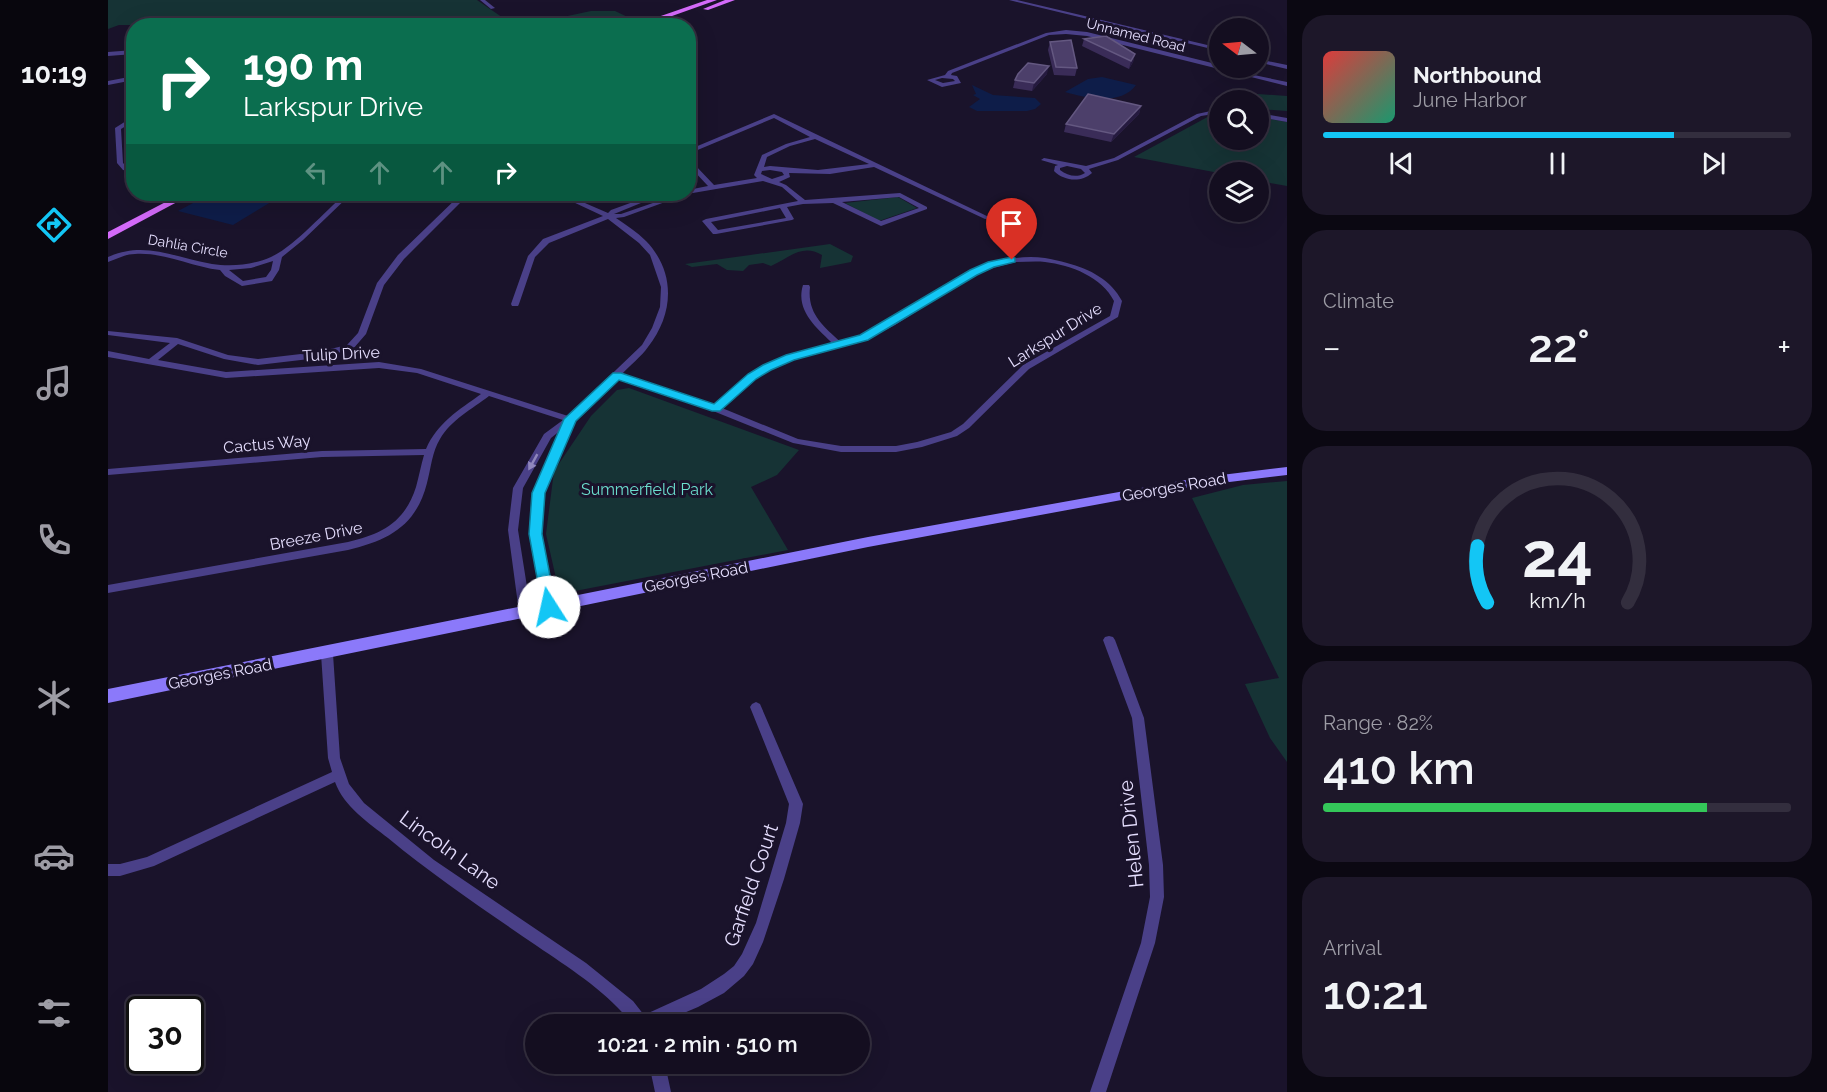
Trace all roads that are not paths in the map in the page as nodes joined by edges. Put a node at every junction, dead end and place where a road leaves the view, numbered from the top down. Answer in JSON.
{"nodes":[{"id":1,"x":482,"y":0,"type":"edge"},
{"id":2,"x":714,"y":0,"type":"edge"},
{"id":3,"x":732,"y":0,"type":"edge"},
{"id":4,"x":1011,"y":0,"type":"edge"},
{"id":5,"x":493,"y":8,"type":"dead end"},
{"id":6,"x":659,"y":18,"type":"edge"},
{"id":7,"x":679,"y":18,"type":"edge"},
{"id":8,"x":1209,"y":47,"type":"edge"},
{"id":9,"x":126,"y":53,"type":"edge"},
{"id":10,"x":108,"y":54,"type":"edge"},
{"id":11,"x":1269,"y":63,"type":"edge"},
{"id":12,"x":1209,"y":64,"type":"edge"},
{"id":13,"x":1287,"y":67,"type":"edge"},
{"id":14,"x":947,"y":76,"type":"dead end"},
{"id":15,"x":1263,"y":78,"type":"edge"},
{"id":16,"x":126,"y":80,"type":"edge"},
{"id":17,"x":108,"y":83,"type":"edge"},
{"id":18,"x":1287,"y":84,"type":"edge"},
{"id":19,"x":1209,"y":113,"type":"edge"},
{"id":20,"x":1269,"y":117,"type":"edge"},
{"id":21,"x":1287,"y":120,"type":"edge"},
{"id":22,"x":126,"y":123,"type":"edge"},
{"id":23,"x":816,"y":137,"type":"junction"},
{"id":24,"x":696,"y":149,"type":"edge"},
{"id":25,"x":1044,"y":160,"type":"dead end"},
{"id":26,"x":762,"y":162,"type":"junction"},
{"id":27,"x":1067,"y":164,"type":"junction"},
{"id":28,"x":875,"y":165,"type":"junction"},
{"id":29,"x":773,"y":168,"type":"junction"},
{"id":30,"x":1086,"y":168,"type":"junction"},
{"id":31,"x":126,"y":169,"type":"edge"},
{"id":32,"x":696,"y":171,"type":"edge"},
{"id":33,"x":762,"y":176,"type":"junction"},
{"id":34,"x":785,"y":178,"type":"junction"},
{"id":35,"x":710,"y":184,"type":"junction"},
{"id":36,"x":696,"y":185,"type":"edge"},
{"id":37,"x":696,"y":189,"type":"edge"},
{"id":38,"x":939,"y":195,"type":"junction"},
{"id":39,"x":909,"y":199,"type":"junction"},
{"id":40,"x":156,"y":201,"type":"edge"},
{"id":41,"x":174,"y":201,"type":"edge"},
{"id":42,"x":340,"y":201,"type":"edge"},
{"id":43,"x":459,"y":201,"type":"edge"},
{"id":44,"x":575,"y":201,"type":"edge"},
{"id":45,"x":641,"y":201,"type":"edge"},
{"id":46,"x":664,"y":201,"type":"edge"},
{"id":47,"x":836,"y":201,"type":"junction"},
{"id":48,"x":803,"y":202,"type":"junction"},
{"id":49,"x":783,"y":207,"type":"junction"},
{"id":50,"x":609,"y":216,"type":"junction"},
{"id":51,"x":987,"y":218,"type":"dead end"},
{"id":52,"x":108,"y":226,"type":"edge"},
{"id":53,"x":108,"y":236,"type":"edge"},
{"id":54,"x":278,"y":257,"type":"junction"},
{"id":55,"x":108,"y":261,"type":"edge"},
{"id":56,"x":223,"y":268,"type":"junction"},
{"id":57,"x":806,"y":287,"type":"dead end"},
{"id":58,"x":515,"y":304,"type":"dead end"},
{"id":59,"x":108,"y":333,"type":"edge"},
{"id":60,"x":177,"y":341,"type":"junction"},
{"id":61,"x":839,"y":345,"type":"junction"},
{"id":62,"x":108,"y":354,"type":"edge"},
{"id":63,"x":150,"y":362,"type":"junction"},
{"id":64,"x":617,"y":375,"type":"junction"},
{"id":65,"x":487,"y":393,"type":"junction"},
{"id":66,"x":716,"y":409,"type":"junction"},
{"id":67,"x":570,"y":419,"type":"junction"},
{"id":68,"x":428,"y":452,"type":"junction"},
{"id":69,"x":1287,"y":471,"type":"edge"},
{"id":70,"x":108,"y":472,"type":"edge"},
{"id":71,"x":108,"y":589,"type":"edge"},
{"id":72,"x":549,"y":607,"type":"junction"},
{"id":73,"x":525,"y":612,"type":"junction"},
{"id":74,"x":1109,"y":640,"type":"dead end"},
{"id":75,"x":327,"y":654,"type":"junction"},
{"id":76,"x":108,"y":696,"type":"edge"},
{"id":77,"x":756,"y":707,"type":"dead end"},
{"id":78,"x":338,"y":774,"type":"junction"},
{"id":79,"x":108,"y":870,"type":"edge"},
{"id":80,"x":634,"y":1014,"type":"edge"},
{"id":81,"x":662,"y":1014,"type":"edge"},
{"id":82,"x":659,"y":1074,"type":"edge"},
{"id":83,"x":663,"y":1092,"type":"edge"},
{"id":84,"x":1098,"y":1092,"type":"edge"}],
"edges":[{"from":1,"to":5,"type":"street"},
{"from":2,"to":6,"type":"main road"},
{"from":3,"to":7,"type":"main road"},
{"from":4,"to":8,"type":"street"},
{"from":9,"to":10,"type":"street"},
{"from":11,"to":13,"type":"street"},
{"from":12,"to":14,"type":"street","name":"Unnamed Road"},
{"from":15,"to":18,"type":"street","name":"Unnamed Road"},
{"from":16,"to":17,"type":"street"},
{"from":19,"to":30,"type":"street"},
{"from":20,"to":21,"type":"street"},
{"from":22,"to":31,"type":"street"},
{"from":23,"to":24,"type":"street"},
{"from":23,"to":26,"type":"street"},
{"from":23,"to":28,"type":"street"},
{"from":25,"to":27,"type":"street"},
{"from":26,"to":29,"type":"street"},
{"from":26,"to":33,"type":"street"},
{"from":27,"to":30,"type":"street"},
{"from":27,"to":30,"type":"street"},
{"from":28,"to":34,"type":"street"},
{"from":28,"to":38,"type":"street"},
{"from":29,"to":33,"type":"street"},
{"from":29,"to":34,"type":"street"},
{"from":32,"to":35,"type":"street"},
{"from":33,"to":34,"type":"street"},
{"from":33,"to":35,"type":"street"},
{"from":34,"to":48,"type":"street"},
{"from":35,"to":36,"type":"street"},
{"from":35,"to":37,"type":"street"},
{"from":38,"to":39,"type":"street"},
{"from":38,"to":51,"type":"street"},
{"from":39,"to":47,"type":"street"},
{"from":39,"to":47,"type":"street"},
{"from":40,"to":52,"type":"main road"},
{"from":41,"to":53,"type":"main road"},
{"from":42,"to":54,"type":"street","name":"Dahlia Circle"},
{"from":43,"to":60,"type":"street"},
{"from":44,"to":50,"type":"street"},
{"from":45,"to":50,"type":"street"},
{"from":46,"to":50,"type":"street"},
{"from":47,"to":48,"type":"street"},
{"from":48,"to":49,"type":"street"},
{"from":49,"to":49,"type":"street"},
{"from":50,"to":58,"type":"street"},
{"from":50,"to":64,"type":"street"},
{"from":54,"to":56,"type":"street","name":"Dahlia Circle"},
{"from":54,"to":56,"type":"street"},
{"from":55,"to":56,"type":"street","name":"Dahlia Circle"},
{"from":57,"to":61,"type":"street"},
{"from":59,"to":60,"type":"street"},
{"from":60,"to":63,"type":"street"},
{"from":61,"to":66,"type":"street","name":"Larkspur Drive"},
{"from":61,"to":66,"type":"street","name":"Larkspur Drive"},
{"from":62,"to":63,"type":"street","name":"Tulip Drive"},
{"from":63,"to":65,"type":"street","name":"Tulip Drive"},
{"from":64,"to":66,"type":"street","name":"Larkspur Drive"},
{"from":64,"to":67,"type":"street"},
{"from":65,"to":67,"type":"street","name":"Tulip Drive"},
{"from":65,"to":68,"type":"street","name":"Breeze Drive"},
{"from":67,"to":72,"type":"street"},
{"from":67,"to":73,"type":"street","one_way":true},
{"from":68,"to":70,"type":"street","name":"Cactus Way"},
{"from":68,"to":71,"type":"street","name":"Breeze Drive"},
{"from":69,"to":72,"type":"street","name":"Georges Road"},
{"from":72,"to":73,"type":"street","name":"Georges Road"},
{"from":73,"to":75,"type":"street","name":"Georges Road"},
{"from":74,"to":84,"type":"street","name":"Helen Drive"},
{"from":75,"to":76,"type":"street","name":"Georges Road"},
{"from":75,"to":78,"type":"street","name":"Lincoln Lane"},
{"from":77,"to":81,"type":"street","name":"Garfield Court"},
{"from":78,"to":79,"type":"street"},
{"from":78,"to":80,"type":"street","name":"Lincoln Lane"},
{"from":82,"to":83,"type":"street"}]}
